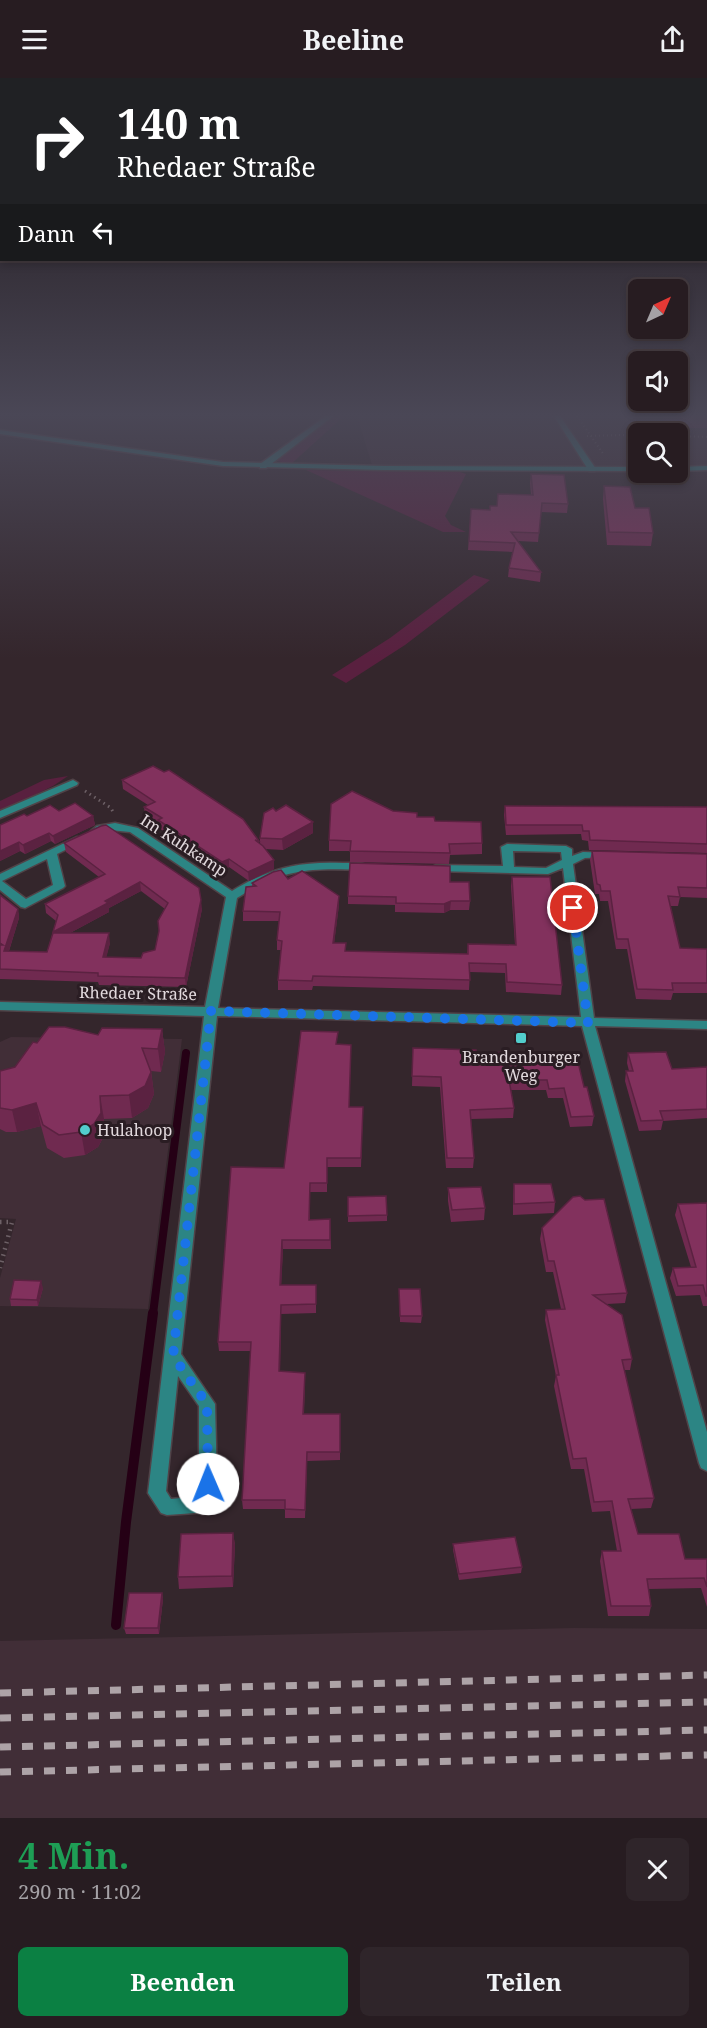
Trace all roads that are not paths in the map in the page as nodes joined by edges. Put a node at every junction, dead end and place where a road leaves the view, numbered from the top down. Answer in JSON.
{"nodes":[{"id":1,"x":73,"y":783,"type":"road end"},
{"id":2,"x":0,"y":815,"type":"edge"},
{"id":3,"x":51,"y":853,"type":"junction"},
{"id":4,"x":617,"y":855,"type":"edge"},
{"id":5,"x":567,"y":862,"type":"junction"},
{"id":6,"x":380,"y":867,"type":"edge"},
{"id":7,"x":427,"y":868,"type":"edge"},
{"id":8,"x":509,"y":869,"type":"junction"},
{"id":9,"x":0,"y":879,"type":"edge"},
{"id":10,"x":0,"y":884,"type":"edge"},
{"id":11,"x":232,"y":896,"type":"junction"},
{"id":12,"x":0,"y":1006,"type":"edge"},
{"id":13,"x":211,"y":1011,"type":"junction"},
{"id":14,"x":588,"y":1023,"type":"junction"},
{"id":15,"x":707,"y":1025,"type":"edge"},
{"id":16,"x":173,"y":1356,"type":"junction"},
{"id":17,"x":707,"y":1463,"type":"edge"}],
"edges":[{"from":1,"to":2,"type":"street"},
{"from":3,"to":9,"type":"street","name":"Im Kuhkamp"},
{"from":3,"to":10,"type":"street"},
{"from":3,"to":11,"type":"street","name":"Im Kuhkamp"},
{"from":4,"to":5,"type":"street"},
{"from":5,"to":8,"type":"street"},
{"from":5,"to":8,"type":"street"},
{"from":5,"to":14,"type":"street"},
{"from":6,"to":11,"type":"street","name":"Im Kuhkamp"},
{"from":7,"to":8,"type":"street"},
{"from":11,"to":13,"type":"street","name":"Im Kuhkamp"},
{"from":12,"to":13,"type":"street","name":"Rhedaer Straße"},
{"from":13,"to":14,"type":"street","name":"Rhedaer Straße"},
{"from":13,"to":16,"type":"street","name":"Im Kuhkamp"},
{"from":14,"to":15,"type":"street","name":"Rhedaer Straße"},
{"from":14,"to":17,"type":"street"},
{"from":16,"to":16,"type":"street","name":"Im Kuhkamp"}]}
